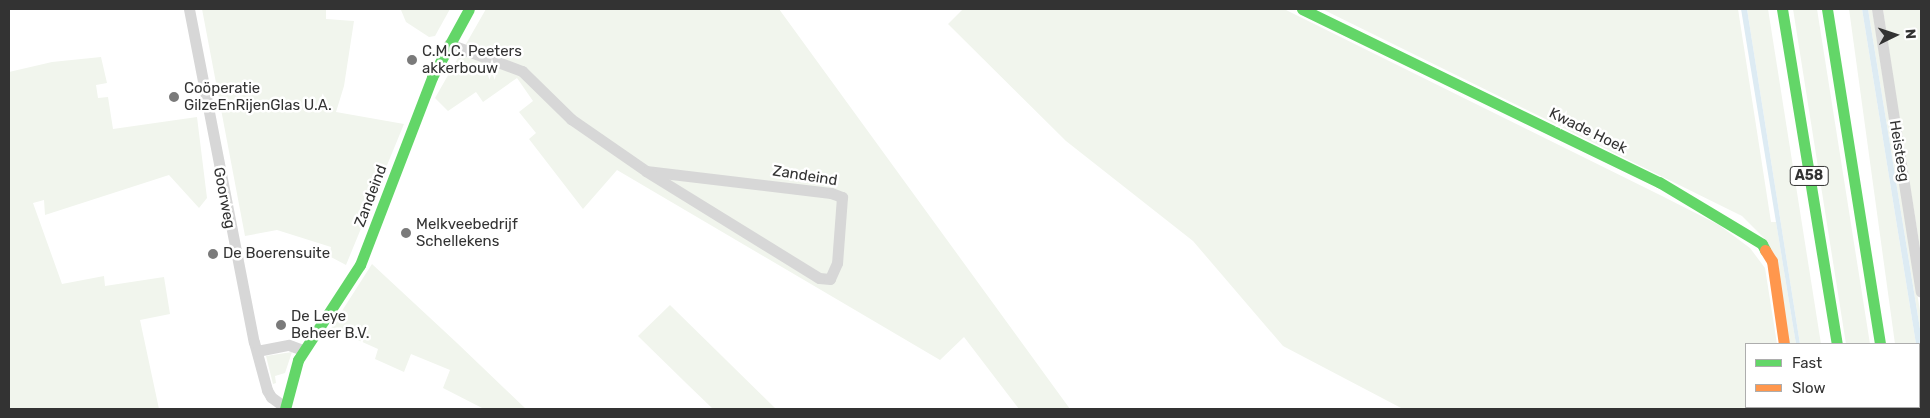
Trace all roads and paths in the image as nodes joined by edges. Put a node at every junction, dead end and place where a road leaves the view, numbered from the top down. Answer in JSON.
{"nodes":[{"id":1,"x":189,"y":9,"type":"edge"},
{"id":2,"x":469,"y":9,"type":"edge"},
{"id":3,"x":1302,"y":9,"type":"edge"},
{"id":4,"x":1782,"y":9,"type":"edge"},
{"id":5,"x":1827,"y":9,"type":"edge"},
{"id":6,"x":1877,"y":9,"type":"edge"},
{"id":7,"x":449,"y":44,"type":"junction"},
{"id":8,"x":646,"y":171,"type":"junction"},
{"id":9,"x":1921,"y":292,"type":"edge"},
{"id":10,"x":1784,"y":343,"type":"edge"},
{"id":11,"x":1837,"y":343,"type":"edge"},
{"id":12,"x":1880,"y":343,"type":"edge"},
{"id":13,"x":303,"y":350,"type":"junction"},
{"id":14,"x":257,"y":351,"type":"junction"},
{"id":15,"x":285,"y":408,"type":"edge"}],
"edges":[{"from":1,"to":14,"type":"street","name":"Goorweg"},
{"from":2,"to":7,"type":"main road","name":"Zandeind"},
{"from":3,"to":10,"type":"main road","name":"Kwade Hoek"},
{"from":4,"to":11,"type":"main road","number":"A58"},
{"from":5,"to":12,"type":"main road","number":"A58"},
{"from":6,"to":9,"type":"street","name":"Heisteeg"},
{"from":7,"to":8,"type":"street","name":"Zandeind"},
{"from":7,"to":13,"type":"main road","name":"Zandeind"},
{"from":8,"to":8,"type":"street","name":"Zandeind"},
{"from":13,"to":14,"type":"street"},
{"from":13,"to":15,"type":"main road","name":"Zandeind"},
{"from":14,"to":15,"type":"street","name":"Goorweg"}]}
